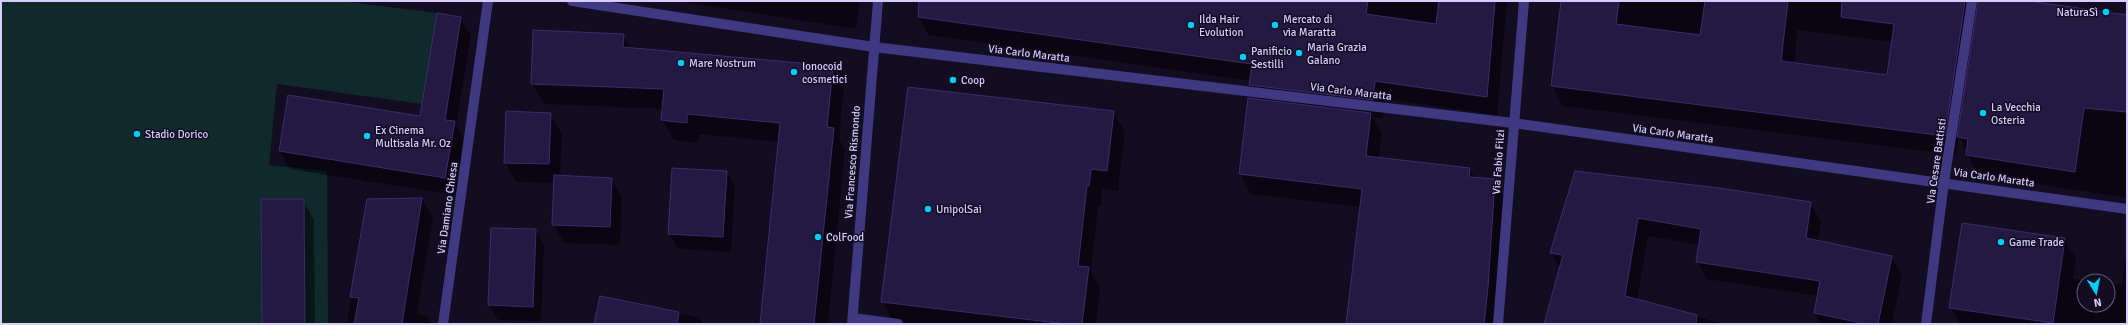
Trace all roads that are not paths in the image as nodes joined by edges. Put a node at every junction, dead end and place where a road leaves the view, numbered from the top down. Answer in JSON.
{"nodes":[{"id":1,"x":488,"y":1,"type":"edge"},
{"id":2,"x":572,"y":1,"type":"edge"},
{"id":3,"x":878,"y":1,"type":"edge"},
{"id":4,"x":1524,"y":1,"type":"edge"},
{"id":5,"x":1972,"y":1,"type":"edge"},
{"id":6,"x":874,"y":47,"type":"junction"},
{"id":7,"x":1513,"y":123,"type":"junction"},
{"id":8,"x":1944,"y":182,"type":"junction"},
{"id":9,"x":2127,"y":209,"type":"edge"},
{"id":10,"x":853,"y":321,"type":"edge"},
{"id":11,"x":443,"y":324,"type":"edge"},
{"id":12,"x":898,"y":324,"type":"edge"},
{"id":13,"x":1498,"y":324,"type":"edge"},
{"id":14,"x":1926,"y":324,"type":"edge"}],
"edges":[{"from":1,"to":11,"type":"street","name":"Via Damiano Chiesa"},
{"from":2,"to":6,"type":"street","name":"Via Carlo Maratta"},
{"from":3,"to":6,"type":"street","name":"Via Francesco Rismondo"},
{"from":4,"to":7,"type":"street","name":"Via Fabio Filzi"},
{"from":5,"to":8,"type":"street","name":"Via Cesare Battisti"},
{"from":6,"to":7,"type":"street","name":"Via Carlo Maratta"},
{"from":6,"to":10,"type":"street","name":"Via Francesco Rismondo"},
{"from":7,"to":8,"type":"street","name":"Via Carlo Maratta"},
{"from":7,"to":13,"type":"street","name":"Via Fabio Filzi"},
{"from":8,"to":9,"type":"street","name":"Via Carlo Maratta"},
{"from":8,"to":14,"type":"street","name":"Via Cesare Battisti"},
{"from":10,"to":12,"type":"street"}]}
